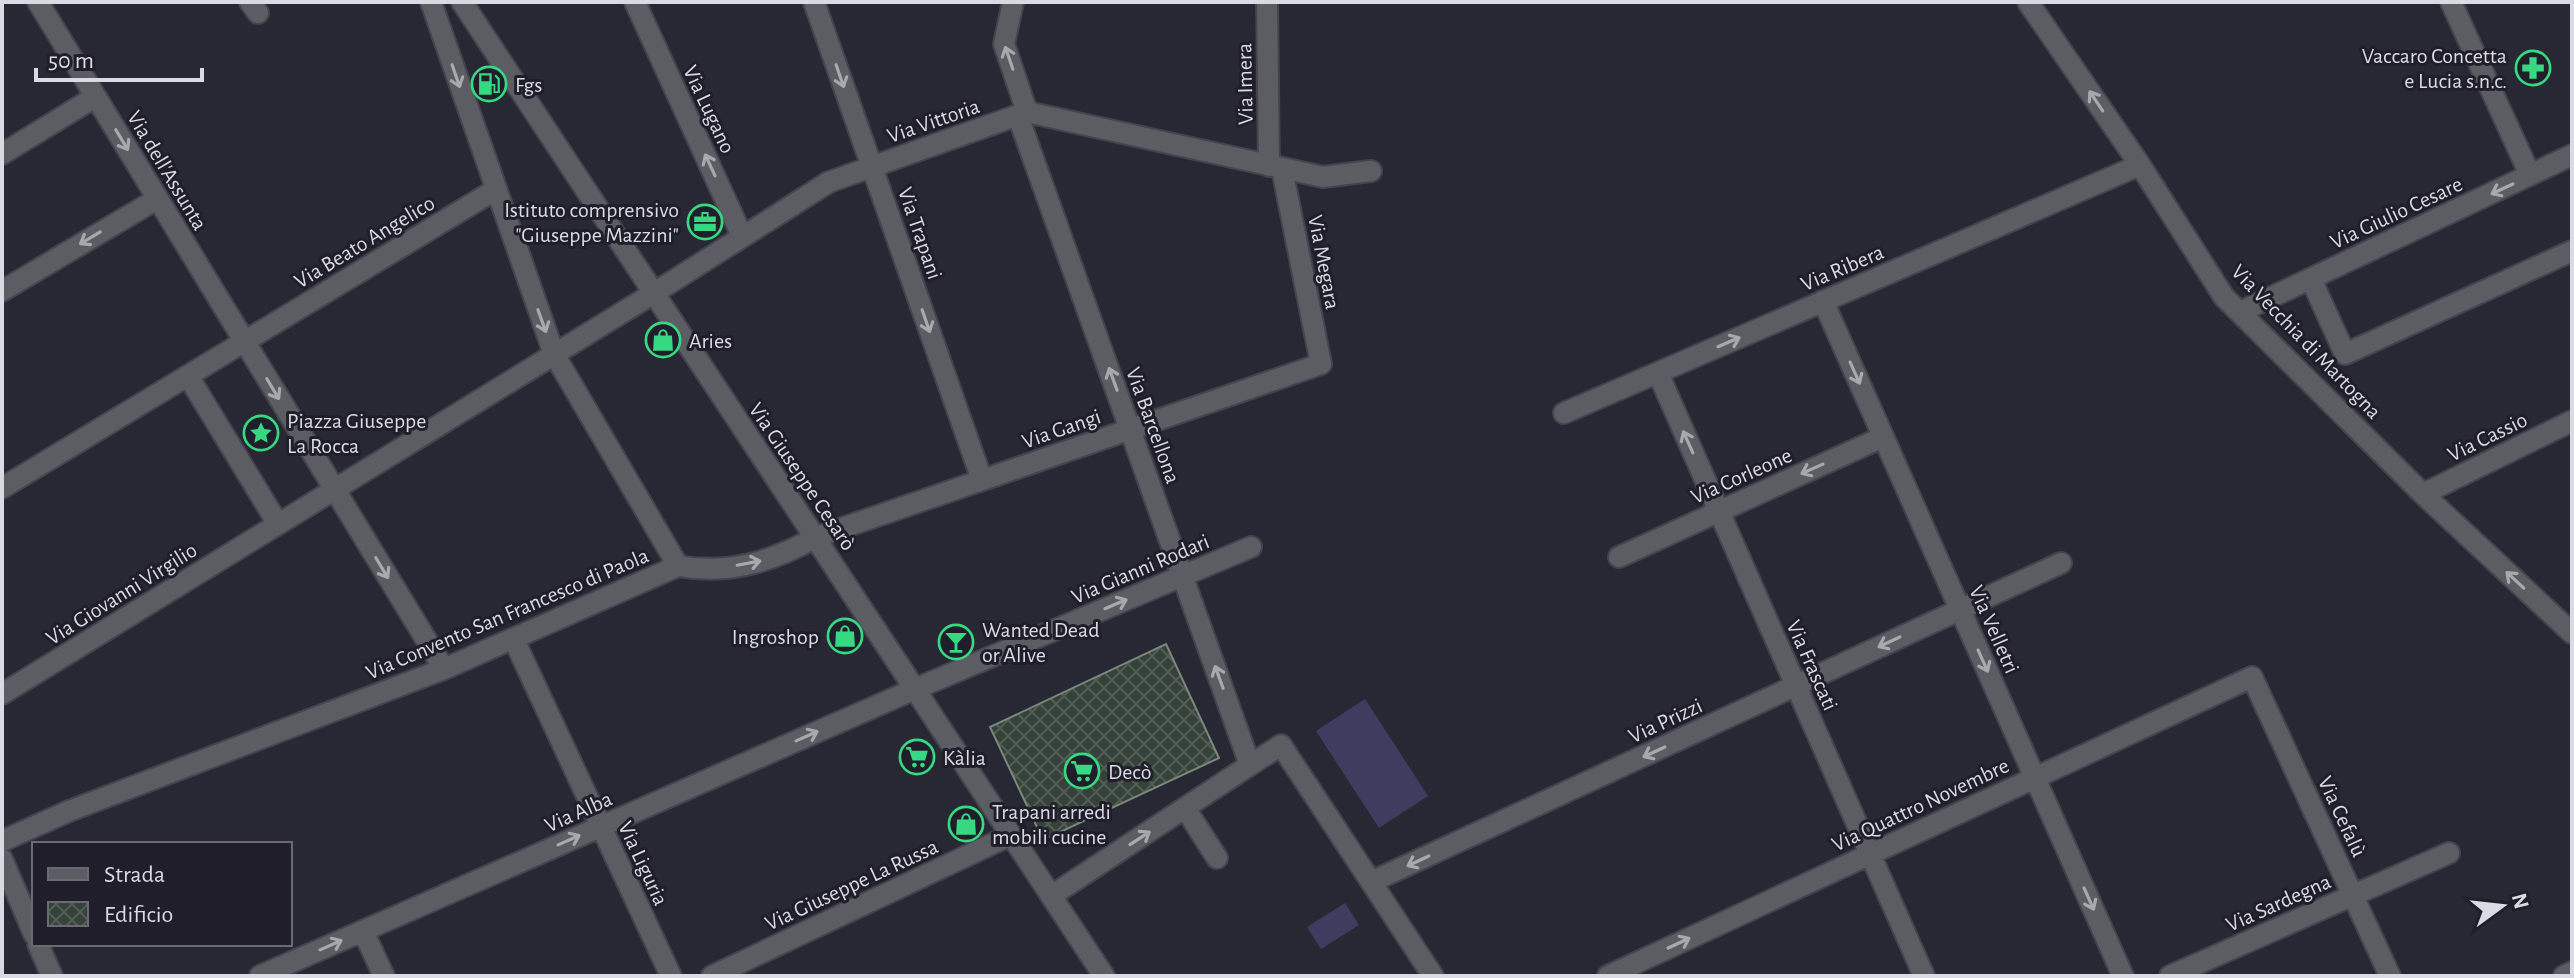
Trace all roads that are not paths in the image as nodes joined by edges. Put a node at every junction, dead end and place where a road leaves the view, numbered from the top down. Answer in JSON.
{"nodes":[{"id":1,"x":38,"y":2,"type":"edge"},
{"id":2,"x":431,"y":2,"type":"edge"},
{"id":3,"x":462,"y":2,"type":"edge"},
{"id":4,"x":635,"y":2,"type":"edge"},
{"id":5,"x":814,"y":2,"type":"edge"},
{"id":6,"x":1013,"y":2,"type":"edge"},
{"id":7,"x":1267,"y":2,"type":"edge"},
{"id":8,"x":2028,"y":2,"type":"edge"},
{"id":9,"x":2451,"y":2,"type":"edge"},
{"id":10,"x":95,"y":97,"type":"junction"},
{"id":11,"x":1023,"y":114,"type":"junction"},
{"id":12,"x":2,"y":154,"type":"edge"},
{"id":13,"x":2572,"y":155,"type":"edge"},
{"id":14,"x":2140,"y":165,"type":"junction"},
{"id":15,"x":872,"y":167,"type":"junction"},
{"id":16,"x":1276,"y":168,"type":"junction"},
{"id":17,"x":1371,"y":171,"type":"dead end"},
{"id":18,"x":2530,"y":175,"type":"junction"},
{"id":19,"x":495,"y":190,"type":"junction"},
{"id":20,"x":157,"y":199,"type":"junction"},
{"id":21,"x":742,"y":236,"type":"junction"},
{"id":22,"x":2572,"y":251,"type":"edge"},
{"id":23,"x":2311,"y":279,"type":"junction"},
{"id":24,"x":2,"y":291,"type":"edge"},
{"id":25,"x":654,"y":293,"type":"junction"},
{"id":26,"x":1823,"y":301,"type":"junction"},
{"id":27,"x":2240,"y":312,"type":"junction"},
{"id":28,"x":251,"y":337,"type":"junction"},
{"id":29,"x":554,"y":354,"type":"junction"},
{"id":30,"x":1321,"y":364,"type":"joint"},
{"id":31,"x":1658,"y":373,"type":"junction"},
{"id":32,"x":181,"y":380,"type":"junction"},
{"id":33,"x":1564,"y":413,"type":"dead end"},
{"id":34,"x":2572,"y":421,"type":"edge"},
{"id":35,"x":1130,"y":429,"type":"junction"},
{"id":36,"x":1883,"y":437,"type":"junction"},
{"id":37,"x":982,"y":480,"type":"junction"},
{"id":38,"x":2,"y":488,"type":"edge"},
{"id":39,"x":341,"y":491,"type":"junction"},
{"id":40,"x":2423,"y":494,"type":"junction"},
{"id":41,"x":1719,"y":512,"type":"junction"},
{"id":42,"x":271,"y":528,"type":"junction"},
{"id":43,"x":816,"y":537,"type":"junction"},
{"id":44,"x":1251,"y":547,"type":"dead end"},
{"id":45,"x":1619,"y":557,"type":"dead end"},
{"id":46,"x":2061,"y":563,"type":"dead end"},
{"id":47,"x":678,"y":566,"type":"junction"},
{"id":48,"x":1183,"y":576,"type":"junction"},
{"id":49,"x":1960,"y":610,"type":"junction"},
{"id":50,"x":2572,"y":633,"type":"edge"},
{"id":51,"x":514,"y":640,"type":"junction"},
{"id":52,"x":444,"y":669,"type":"junction"},
{"id":53,"x":2252,"y":677,"type":"joint"},
{"id":54,"x":1796,"y":686,"type":"junction"},
{"id":55,"x":915,"y":689,"type":"junction"},
{"id":56,"x":2,"y":694,"type":"edge"},
{"id":57,"x":1248,"y":758,"type":"junction"},
{"id":58,"x":2035,"y":777,"type":"junction"},
{"id":59,"x":1185,"y":808,"type":"junction"},
{"id":60,"x":601,"y":827,"type":"junction"},
{"id":61,"x":1011,"y":835,"type":"junction"},
{"id":62,"x":2,"y":841,"type":"edge"},
{"id":63,"x":2449,"y":853,"type":"dead end"},
{"id":64,"x":1870,"y":854,"type":"junction"},
{"id":65,"x":1217,"y":858,"type":"dead end"},
{"id":66,"x":2,"y":859,"type":"edge"},
{"id":67,"x":1380,"y":878,"type":"junction"},
{"id":68,"x":2353,"y":895,"type":"junction"},
{"id":69,"x":1051,"y":896,"type":"junction"},
{"id":70,"x":32,"y":929,"type":"edge"},
{"id":71,"x":363,"y":931,"type":"junction"},
{"id":72,"x":39,"y":946,"type":"edge"},
{"id":73,"x":2572,"y":972,"type":"edge"},
{"id":74,"x":52,"y":976,"type":"edge"},
{"id":75,"x":260,"y":976,"type":"edge"},
{"id":76,"x":384,"y":976,"type":"edge"},
{"id":77,"x":671,"y":976,"type":"edge"},
{"id":78,"x":712,"y":976,"type":"edge"},
{"id":79,"x":1104,"y":976,"type":"edge"},
{"id":80,"x":1433,"y":976,"type":"edge"},
{"id":81,"x":1608,"y":976,"type":"edge"},
{"id":82,"x":1924,"y":976,"type":"edge"},
{"id":83,"x":2123,"y":976,"type":"edge"},
{"id":84,"x":2170,"y":976,"type":"edge"},
{"id":85,"x":2390,"y":976,"type":"edge"},
{"id":86,"x":2564,"y":976,"type":"edge"}],
"edges":[{"from":1,"to":10,"type":"street","name":"Via dell'Assunta"},
{"from":2,"to":19,"type":"street","name":"Via Convento San Francesco di Paola","one_way":true},
{"from":3,"to":25,"type":"street","name":"Via Giuseppe Cesarò"},
{"from":21,"to":4,"type":"street","name":"Via Lugano","one_way":true},
{"from":5,"to":15,"type":"street","name":"Via Trapani","one_way":true},
{"from":11,"to":6,"type":"street","name":"Via Barcellona","one_way":true},
{"from":7,"to":16,"type":"street","name":"Via Imera"},
{"from":14,"to":8,"type":"street","name":"Via Vecchia di Martogna","one_way":true},
{"from":9,"to":18,"type":"street"},
{"from":10,"to":12,"type":"street"},
{"from":10,"to":20,"type":"street","name":"Via dell'Assunta","one_way":true},
{"from":11,"to":15,"type":"street","name":"Via Vittoria"},
{"from":11,"to":16,"type":"street"},
{"from":35,"to":11,"type":"street","name":"Via Barcellona","one_way":true},
{"from":13,"to":18,"type":"street","name":"Via Giulio Cesare"},
{"from":14,"to":26,"type":"street","name":"Via Ribera"},
{"from":14,"to":27,"type":"street","name":"Via Vecchia di Martogna"},
{"from":15,"to":21,"type":"street","name":"Via Vittoria"},
{"from":15,"to":37,"type":"street","name":"Via Trapani","one_way":true},
{"from":16,"to":17,"type":"street"},
{"from":16,"to":30,"type":"street","name":"Via Megara"},
{"from":18,"to":23,"type":"street","name":"Via Giulio Cesare","one_way":true},
{"from":19,"to":28,"type":"street","name":"Via Beato Angelico"},
{"from":19,"to":29,"type":"street","name":"Via Convento San Francesco di Paola","one_way":true},
{"from":20,"to":24,"type":"street","one_way":true},
{"from":20,"to":28,"type":"street","name":"Via dell'Assunta"},
{"from":21,"to":25,"type":"street","name":"Via Vittoria"},
{"from":22,"to":23,"type":"street"},
{"from":23,"to":27,"type":"street","name":"Via Giulio Cesare"},
{"from":25,"to":29,"type":"street","name":"Via Vittoria"},
{"from":25,"to":43,"type":"street","name":"Via Giuseppe Cesarò"},
{"from":31,"to":26,"type":"street","name":"Via Ribera","one_way":true},
{"from":26,"to":36,"type":"street","name":"Via Velletri","one_way":true},
{"from":27,"to":40,"type":"street","name":"Via Vecchia di Martogna"},
{"from":28,"to":32,"type":"street","name":"Via Beato Angelico"},
{"from":28,"to":39,"type":"street","name":"Via dell'Assunta","one_way":true},
{"from":29,"to":39,"type":"street"},
{"from":29,"to":47,"type":"street","name":"Via Convento San Francesco di Paola"},
{"from":30,"to":35,"type":"street","name":"Via Gangi"},
{"from":31,"to":33,"type":"street","name":"Via Ribera"},
{"from":41,"to":31,"type":"street","name":"Via Frascati","one_way":true},
{"from":32,"to":38,"type":"street"},
{"from":32,"to":42,"type":"street"},
{"from":34,"to":40,"type":"street","name":"Via Cassio"},
{"from":35,"to":37,"type":"street","name":"Via Gangi"},
{"from":35,"to":48,"type":"street","name":"Via Barcellona"},
{"from":36,"to":41,"type":"street","name":"Via Corleone","one_way":true},
{"from":36,"to":49,"type":"street","name":"Via Velletri"},
{"from":37,"to":43,"type":"street","name":"Via Gangi"},
{"from":39,"to":42,"type":"street","name":"Via Giovanni Virgilio"},
{"from":39,"to":52,"type":"street","one_way":true},
{"from":50,"to":40,"type":"street","name":"Via Vecchia di Martogna","one_way":true},
{"from":41,"to":45,"type":"street","name":"Via Corleone"},
{"from":41,"to":54,"type":"street","name":"Via Frascati"},
{"from":42,"to":56,"type":"street","name":"Via Giovanni Virgilio"},
{"from":47,"to":43,"type":"street","name":"Via Gangi","one_way":true},
{"from":43,"to":55,"type":"street","name":"Via Giuseppe Cesarò"},
{"from":44,"to":48,"type":"street","name":"Via Gianni Rodari"},
{"from":46,"to":49,"type":"street","name":"Via Prizzi"},
{"from":47,"to":51,"type":"street","name":"Via Convento San Francesco di Paola"},
{"from":55,"to":48,"type":"street","name":"Via Gianni Rodari","one_way":true},
{"from":57,"to":48,"type":"street","name":"Via Barcellona","one_way":true},
{"from":49,"to":54,"type":"street","name":"Via Prizzi","one_way":true},
{"from":49,"to":58,"type":"street","name":"Via Velletri","one_way":true},
{"from":51,"to":52,"type":"street","name":"Via Convento San Francesco di Paola"},
{"from":51,"to":60,"type":"street","name":"Via Liguria"},
{"from":52,"to":62,"type":"street","name":"Via Convento San Francesco di Paola"},
{"from":53,"to":58,"type":"street","name":"Via Quattro Novembre"},
{"from":53,"to":68,"type":"street","name":"Via Cefalù"},
{"from":54,"to":64,"type":"street","name":"Via Frascati"},
{"from":54,"to":67,"type":"street","name":"Via Prizzi","one_way":true},
{"from":60,"to":55,"type":"street","name":"Via Alba","one_way":true},
{"from":55,"to":61,"type":"street","name":"Via Giuseppe Cesarò"},
{"from":57,"to":59,"type":"street"},
{"from":57,"to":67,"type":"street"},
{"from":58,"to":64,"type":"street","name":"Via Quattro Novembre"},
{"from":58,"to":83,"type":"street","name":"Via Velletri","one_way":true},
{"from":59,"to":65,"type":"street"},
{"from":69,"to":59,"type":"street","one_way":true},
{"from":71,"to":60,"type":"street","name":"Via Alba","one_way":true},
{"from":60,"to":77,"type":"street","name":"Via Liguria"},
{"from":61,"to":69,"type":"street","name":"Via Giuseppe Cesarò"},
{"from":61,"to":78,"type":"street","name":"Via Giuseppe La Russa"},
{"from":63,"to":68,"type":"street","name":"Via Sardegna"},
{"from":81,"to":64,"type":"street","name":"Via Quattro Novembre","one_way":true},
{"from":64,"to":82,"type":"street","name":"Via Frascati"},
{"from":66,"to":70,"type":"street"},
{"from":67,"to":80,"type":"street"},
{"from":68,"to":84,"type":"street","name":"Via Sardegna"},
{"from":68,"to":85,"type":"street","name":"Via Cefalù"},
{"from":69,"to":79,"type":"street","name":"Via Giuseppe Cesarò"},
{"from":75,"to":71,"type":"street","name":"Via Alba","one_way":true},
{"from":71,"to":76,"type":"street"},
{"from":72,"to":74,"type":"street"},
{"from":73,"to":86,"type":"street"}]}
